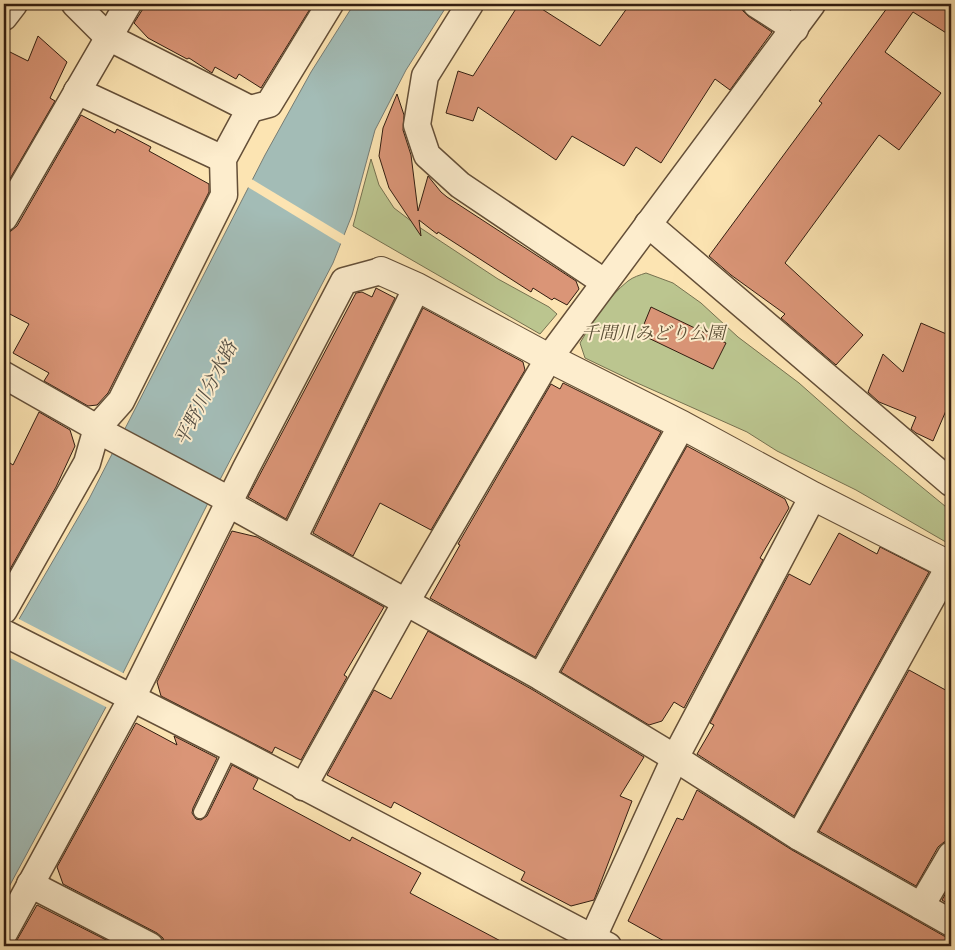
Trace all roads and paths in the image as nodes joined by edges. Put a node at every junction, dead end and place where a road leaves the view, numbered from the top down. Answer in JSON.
{"nodes":[{"id":1,"x":14,"y":4,"type":"edge"},
{"id":2,"x":74,"y":4,"type":"edge"},
{"id":3,"x":128,"y":4,"type":"edge"},
{"id":4,"x":330,"y":4,"type":"edge"},
{"id":5,"x":470,"y":4,"type":"edge"},
{"id":6,"x":756,"y":4,"type":"edge"},
{"id":7,"x":812,"y":4,"type":"edge"},
{"id":8,"x":4,"y":17,"type":"edge"},
{"id":9,"x":794,"y":29,"type":"junction"},
{"id":10,"x":108,"y":36,"type":"junction"},
{"id":11,"x":77,"y":90,"type":"junction"},
{"id":12,"x":250,"y":109,"type":"junction"},
{"id":13,"x":223,"y":159,"type":"junction"},
{"id":14,"x":4,"y":218,"type":"edge"},
{"id":15,"x":648,"y":224,"type":"junction"},
{"id":16,"x":381,"y":271,"type":"joint"},
{"id":17,"x":604,"y":282,"type":"junction"},
{"id":18,"x":417,"y":286,"type":"junction"},
{"id":19,"x":549,"y":358,"type":"junction"},
{"id":20,"x":4,"y":375,"type":"edge"},
{"id":21,"x":682,"y":426,"type":"junction"},
{"id":22,"x":103,"y":432,"type":"junction"},
{"id":23,"x":951,"y":483,"type":"edge"},
{"id":24,"x":813,"y":496,"type":"junction"},
{"id":25,"x":224,"y":499,"type":"junction"},
{"id":26,"x":293,"y":539,"type":"junction"},
{"id":27,"x":950,"y":565,"type":"edge"},
{"id":28,"x":406,"y":602,"type":"junction"},
{"id":29,"x":4,"y":626,"type":"edge"},
{"id":30,"x":541,"y":677,"type":"junction"},
{"id":31,"x":126,"y":695,"type":"junction"},
{"id":32,"x":231,"y":748,"type":"junction"},
{"id":33,"x":675,"y":758,"type":"junction"},
{"id":34,"x":303,"y":787,"type":"junction"},
{"id":35,"x":200,"y":812,"type":"dead end"},
{"id":36,"x":799,"y":837,"type":"junction"},
{"id":37,"x":951,"y":855,"type":"edge"},
{"id":38,"x":30,"y":884,"type":"junction"},
{"id":39,"x":921,"y":906,"type":"junction"},
{"id":40,"x":951,"y":923,"type":"edge"},
{"id":41,"x":4,"y":933,"type":"edge"},
{"id":42,"x":597,"y":944,"type":"edge"},
{"id":43,"x":150,"y":946,"type":"edge"}],
"edges":[{"from":1,"to":8,"type":"street"},
{"from":2,"to":10,"type":"street"},
{"from":3,"to":10,"type":"street"},
{"from":4,"to":12,"type":"street"},
{"from":5,"to":17,"type":"street"},
{"from":6,"to":9,"type":"street"},
{"from":7,"to":9,"type":"street"},
{"from":9,"to":15,"type":"street"},
{"from":10,"to":11,"type":"street"},
{"from":10,"to":12,"type":"street"},
{"from":11,"to":13,"type":"street"},
{"from":11,"to":14,"type":"street"},
{"from":12,"to":13,"type":"street"},
{"from":13,"to":22,"type":"street"},
{"from":15,"to":17,"type":"street"},
{"from":15,"to":23,"type":"street"},
{"from":16,"to":18,"type":"street"},
{"from":16,"to":25,"type":"street"},
{"from":17,"to":19,"type":"street"},
{"from":18,"to":19,"type":"street"},
{"from":18,"to":26,"type":"street"},
{"from":19,"to":21,"type":"street"},
{"from":19,"to":28,"type":"street"},
{"from":20,"to":22,"type":"street"},
{"from":21,"to":24,"type":"street"},
{"from":21,"to":30,"type":"street"},
{"from":22,"to":25,"type":"street"},
{"from":22,"to":29,"type":"street"},
{"from":24,"to":27,"type":"street"},
{"from":24,"to":33,"type":"street"},
{"from":25,"to":26,"type":"street"},
{"from":25,"to":31,"type":"street"},
{"from":26,"to":28,"type":"street"},
{"from":27,"to":36,"type":"street"},
{"from":28,"to":30,"type":"street"},
{"from":28,"to":34,"type":"street"},
{"from":29,"to":31,"type":"street"},
{"from":30,"to":33,"type":"street"},
{"from":31,"to":32,"type":"street"},
{"from":31,"to":38,"type":"street"},
{"from":32,"to":34,"type":"street"},
{"from":32,"to":35,"type":"lane"},
{"from":33,"to":36,"type":"street"},
{"from":33,"to":42,"type":"street"},
{"from":34,"to":42,"type":"street"},
{"from":36,"to":39,"type":"street"},
{"from":37,"to":39,"type":"street"},
{"from":38,"to":41,"type":"street"},
{"from":38,"to":43,"type":"street"},
{"from":39,"to":40,"type":"street"}]}
